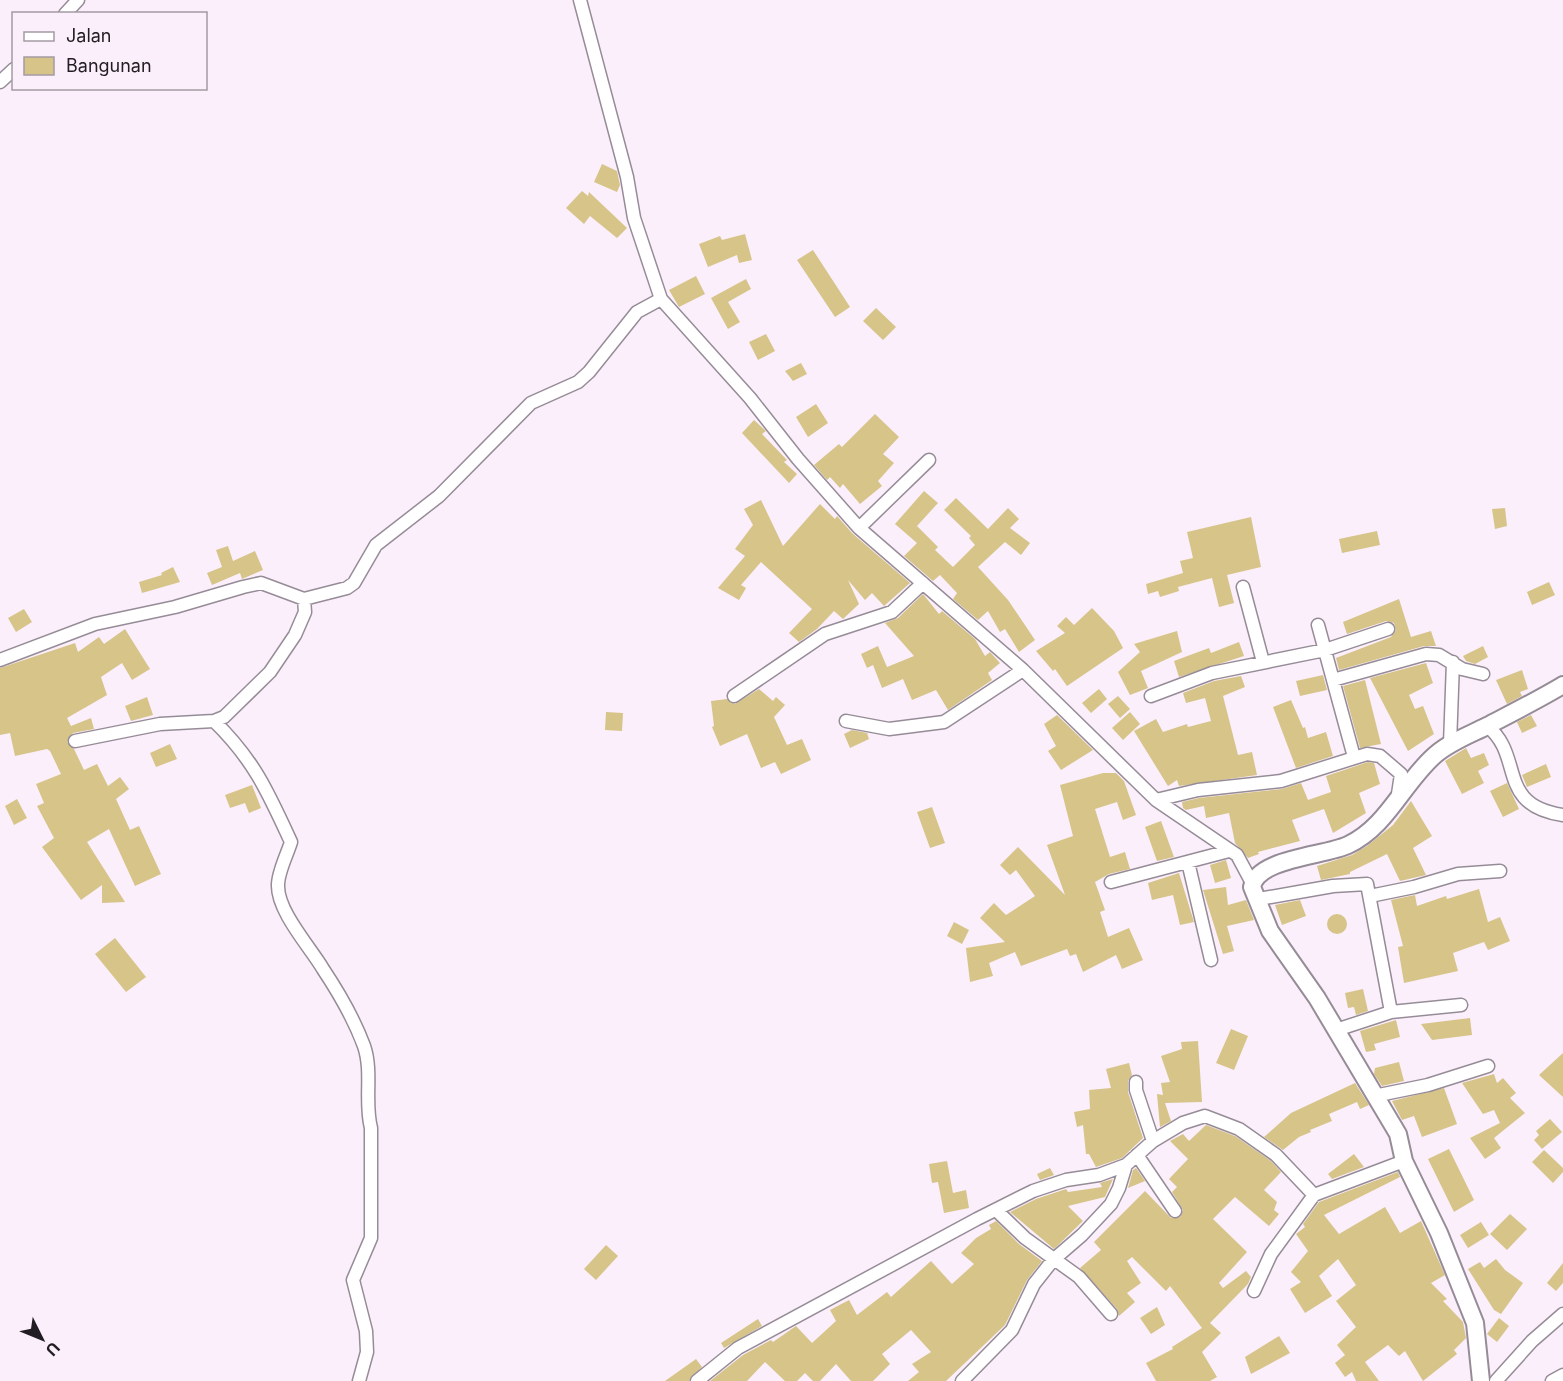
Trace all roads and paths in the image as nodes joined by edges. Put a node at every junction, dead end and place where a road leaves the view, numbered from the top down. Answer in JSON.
{"nodes":[{"id":1,"x":78,"y":0,"type":"edge"},
{"id":2,"x":580,"y":0,"type":"edge"},
{"id":3,"x":67,"y":12,"type":"edge"},
{"id":4,"x":12,"y":71,"type":"edge"},
{"id":5,"x":0,"y":82,"type":"edge"},
{"id":6,"x":661,"y":299,"type":"junction"},
{"id":7,"x":929,"y":460,"type":"dead end"},
{"id":8,"x":859,"y":528,"type":"junction"},
{"id":9,"x":922,"y":583,"type":"junction"},
{"id":10,"x":1243,"y":587,"type":"dead end"},
{"id":11,"x":304,"y":599,"type":"junction"},
{"id":12,"x":1318,"y":625,"type":"dead end"},
{"id":13,"x":1388,"y":629,"type":"dead end"},
{"id":14,"x":1325,"y":650,"type":"junction"},
{"id":15,"x":0,"y":660,"type":"edge"},
{"id":16,"x":1263,"y":662,"type":"junction"},
{"id":17,"x":1453,"y":662,"type":"junction"},
{"id":18,"x":1023,"y":670,"type":"junction"},
{"id":19,"x":1483,"y":674,"type":"dead end"},
{"id":20,"x":1333,"y":680,"type":"junction"},
{"id":21,"x":1563,"y":685,"type":"edge"},
{"id":22,"x":734,"y":696,"type":"dead end"},
{"id":23,"x":1151,"y":696,"type":"dead end"},
{"id":24,"x":214,"y":721,"type":"junction"},
{"id":25,"x":846,"y":721,"type":"dead end"},
{"id":26,"x":1487,"y":726,"type":"junction"},
{"id":27,"x":75,"y":741,"type":"dead end"},
{"id":28,"x":1450,"y":744,"type":"junction"},
{"id":29,"x":1354,"y":757,"type":"junction"},
{"id":30,"x":1398,"y":794,"type":"junction"},
{"id":31,"x":1156,"y":800,"type":"junction"},
{"id":32,"x":1563,"y":815,"type":"edge"},
{"id":33,"x":1229,"y":851,"type":"junction"},
{"id":34,"x":1188,"y":862,"type":"junction"},
{"id":35,"x":1500,"y":871,"type":"dead end"},
{"id":36,"x":1111,"y":882,"type":"dead end"},
{"id":37,"x":1252,"y":883,"type":"junction"},
{"id":38,"x":1370,"y":896,"type":"junction"},
{"id":39,"x":1259,"y":899,"type":"junction"},
{"id":40,"x":1211,"y":960,"type":"dead end"},
{"id":41,"x":1461,"y":1005,"type":"dead end"},
{"id":42,"x":1391,"y":1012,"type":"junction"},
{"id":43,"x":1336,"y":1030,"type":"junction"},
{"id":44,"x":1488,"y":1066,"type":"dead end"},
{"id":45,"x":1136,"y":1082,"type":"dead end"},
{"id":46,"x":1374,"y":1096,"type":"junction"},
{"id":47,"x":1153,"y":1141,"type":"junction"},
{"id":48,"x":1137,"y":1155,"type":"junction"},
{"id":49,"x":1404,"y":1161,"type":"junction"},
{"id":50,"x":1125,"y":1165,"type":"junction"},
{"id":51,"x":1314,"y":1195,"type":"junction"},
{"id":52,"x":996,"y":1210,"type":"junction"},
{"id":53,"x":1175,"y":1211,"type":"dead end"},
{"id":54,"x":1053,"y":1260,"type":"junction"},
{"id":55,"x":1254,"y":1291,"type":"dead end"},
{"id":56,"x":1111,"y":1314,"type":"dead end"},
{"id":57,"x":1563,"y":1314,"type":"edge"},
{"id":58,"x":1563,"y":1375,"type":"edge"},
{"id":59,"x":359,"y":1381,"type":"edge"},
{"id":60,"x":697,"y":1381,"type":"edge"},
{"id":61,"x":962,"y":1381,"type":"edge"},
{"id":62,"x":1481,"y":1381,"type":"edge"},
{"id":63,"x":1496,"y":1381,"type":"edge"},
{"id":64,"x":1552,"y":1381,"type":"edge"}],
"edges":[{"from":1,"to":3,"type":"street"},
{"from":2,"to":6,"type":"street"},
{"from":4,"to":5,"type":"street"},
{"from":6,"to":8,"type":"street"},
{"from":6,"to":11,"type":"street"},
{"from":7,"to":8,"type":"street"},
{"from":8,"to":9,"type":"street"},
{"from":9,"to":18,"type":"street"},
{"from":9,"to":22,"type":"street"},
{"from":10,"to":16,"type":"street"},
{"from":11,"to":15,"type":"street"},
{"from":11,"to":24,"type":"street"},
{"from":12,"to":14,"type":"street"},
{"from":13,"to":14,"type":"street"},
{"from":14,"to":16,"type":"street"},
{"from":14,"to":20,"type":"street"},
{"from":16,"to":23,"type":"street"},
{"from":17,"to":19,"type":"street"},
{"from":17,"to":20,"type":"street"},
{"from":17,"to":28,"type":"street"},
{"from":18,"to":25,"type":"street"},
{"from":18,"to":31,"type":"street"},
{"from":20,"to":29,"type":"street"},
{"from":21,"to":26,"type":"street"},
{"from":24,"to":27,"type":"street"},
{"from":24,"to":59,"type":"street"},
{"from":26,"to":28,"type":"street"},
{"from":26,"to":32,"type":"street"},
{"from":28,"to":30,"type":"street"},
{"from":29,"to":30,"type":"street"},
{"from":29,"to":31,"type":"street"},
{"from":30,"to":37,"type":"street"},
{"from":31,"to":33,"type":"street"},
{"from":33,"to":34,"type":"street"},
{"from":33,"to":37,"type":"street"},
{"from":34,"to":36,"type":"street"},
{"from":34,"to":40,"type":"street"},
{"from":35,"to":38,"type":"street"},
{"from":37,"to":39,"type":"street"},
{"from":38,"to":39,"type":"street"},
{"from":38,"to":42,"type":"street"},
{"from":39,"to":43,"type":"street"},
{"from":41,"to":42,"type":"street"},
{"from":42,"to":43,"type":"street"},
{"from":43,"to":46,"type":"street"},
{"from":44,"to":46,"type":"street"},
{"from":45,"to":47,"type":"street"},
{"from":46,"to":49,"type":"street"},
{"from":47,"to":48,"type":"street"},
{"from":47,"to":51,"type":"street"},
{"from":48,"to":50,"type":"street"},
{"from":48,"to":53,"type":"street"},
{"from":49,"to":51,"type":"street"},
{"from":49,"to":62,"type":"street"},
{"from":50,"to":52,"type":"street"},
{"from":50,"to":54,"type":"street"},
{"from":51,"to":55,"type":"street"},
{"from":52,"to":54,"type":"street"},
{"from":52,"to":60,"type":"street"},
{"from":54,"to":56,"type":"street"},
{"from":54,"to":61,"type":"street"},
{"from":57,"to":63,"type":"street"},
{"from":58,"to":64,"type":"street"}]}
